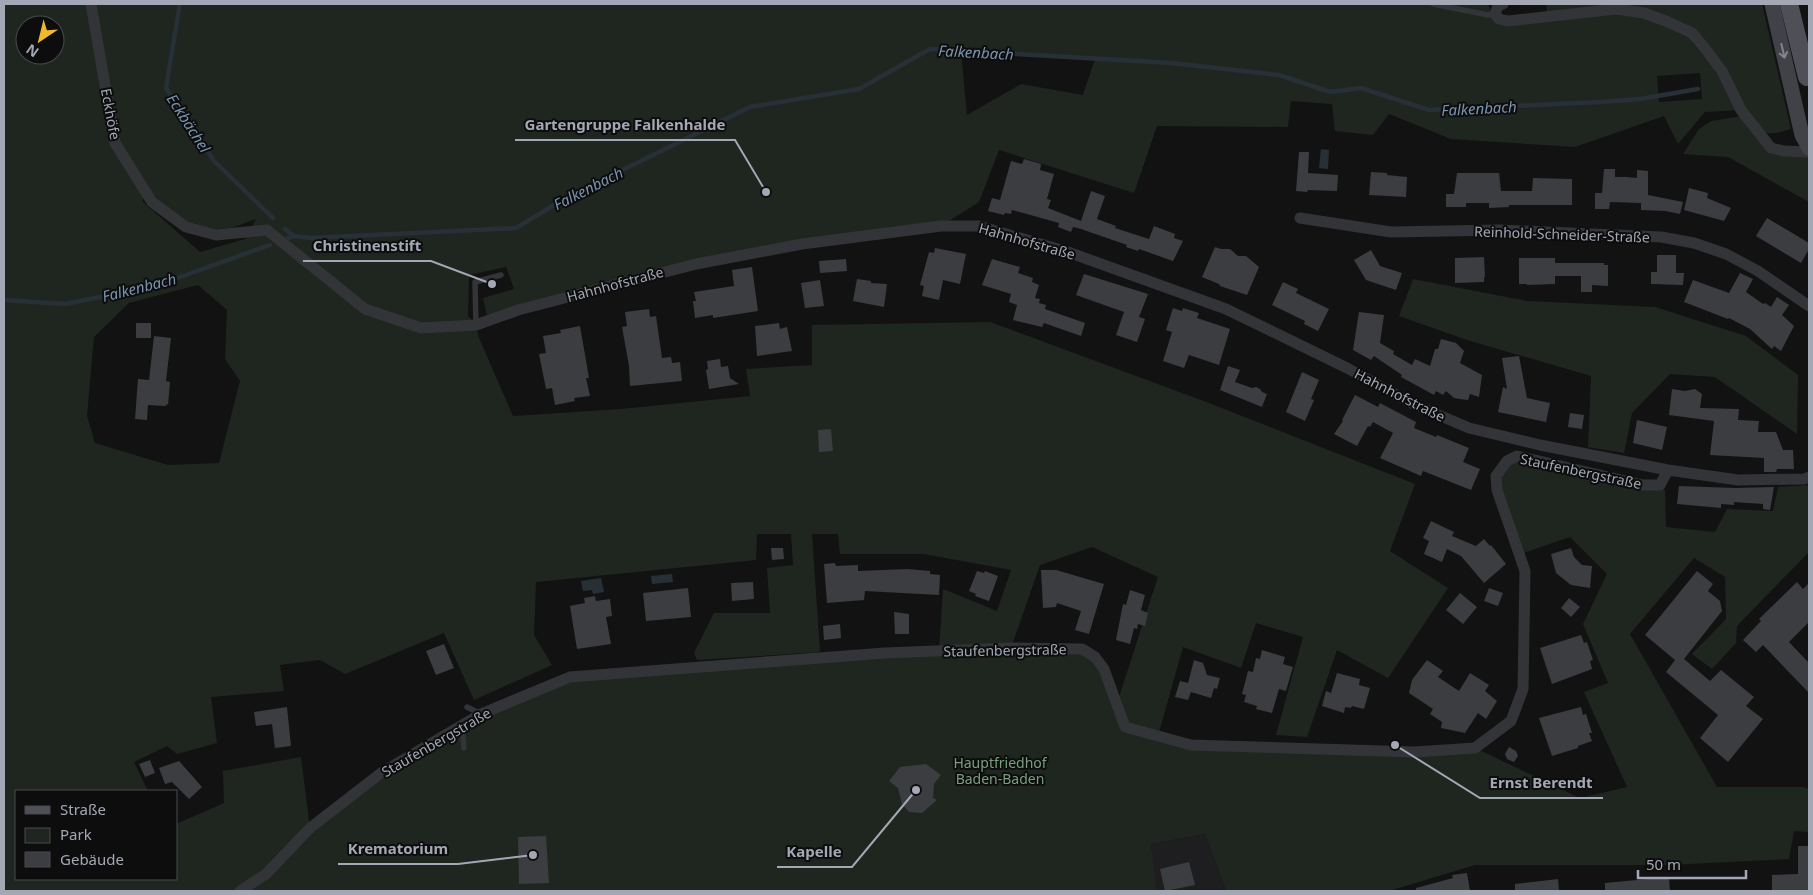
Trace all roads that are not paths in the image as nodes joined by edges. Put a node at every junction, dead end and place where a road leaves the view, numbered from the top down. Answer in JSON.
{"nodes":[{"id":1,"x":91,"y":4,"type":"edge"},
{"id":2,"x":1433,"y":4,"type":"edge"},
{"id":3,"x":1503,"y":4,"type":"edge"},
{"id":4,"x":1772,"y":4,"type":"edge"},
{"id":5,"x":1789,"y":4,"type":"edge"},
{"id":6,"x":1615,"y":6,"type":"edge"},
{"id":7,"x":1497,"y":16,"type":"junction"},
{"id":8,"x":1806,"y":77,"type":"dead end"},
{"id":9,"x":1809,"y":148,"type":"edge"},
{"id":10,"x":1809,"y":152,"type":"edge"},
{"id":11,"x":1300,"y":218,"type":"dead end"},
{"id":12,"x":216,"y":235,"type":"joint"},
{"id":13,"x":501,"y":275,"type":"dead end"},
{"id":14,"x":1809,"y":306,"type":"edge"},
{"id":15,"x":476,"y":325,"type":"junction"},
{"id":16,"x":1668,"y":470,"type":"junction"},
{"id":17,"x":1809,"y":477,"type":"edge"},
{"id":18,"x":468,"y":707,"type":"dead end"},
{"id":19,"x":481,"y":714,"type":"junction"},
{"id":20,"x":462,"y":724,"type":"junction"},
{"id":21,"x":464,"y":748,"type":"dead end"},
{"id":22,"x":240,"y":891,"type":"edge"}],
"edges":[{"from":1,"to":12,"type":"street","name":"Eckhöfe"},
{"from":2,"to":7,"type":"lane"},
{"from":3,"to":7,"type":"street"},
{"from":4,"to":9,"type":"main road","one_way":true},
{"from":5,"to":8,"type":"main road"},
{"from":6,"to":7,"type":"street"},
{"from":6,"to":10,"type":"street"},
{"from":11,"to":14,"type":"street","name":"Reinhold-Schneider-Straße"},
{"from":12,"to":15,"type":"street","name":"Hahnhofstraße"},
{"from":13,"to":15,"type":"lane"},
{"from":15,"to":16,"type":"street","name":"Hahnhofstraße"},
{"from":16,"to":17,"type":"street","name":"Hahnhofstraße"},
{"from":16,"to":19,"type":"street","name":"Staufenbergstraße"},
{"from":18,"to":19,"type":"lane"},
{"from":19,"to":20,"type":"street","name":"Staufenbergstraße"},
{"from":20,"to":21,"type":"lane"},
{"from":20,"to":22,"type":"street","name":"Staufenbergstraße"}]}
